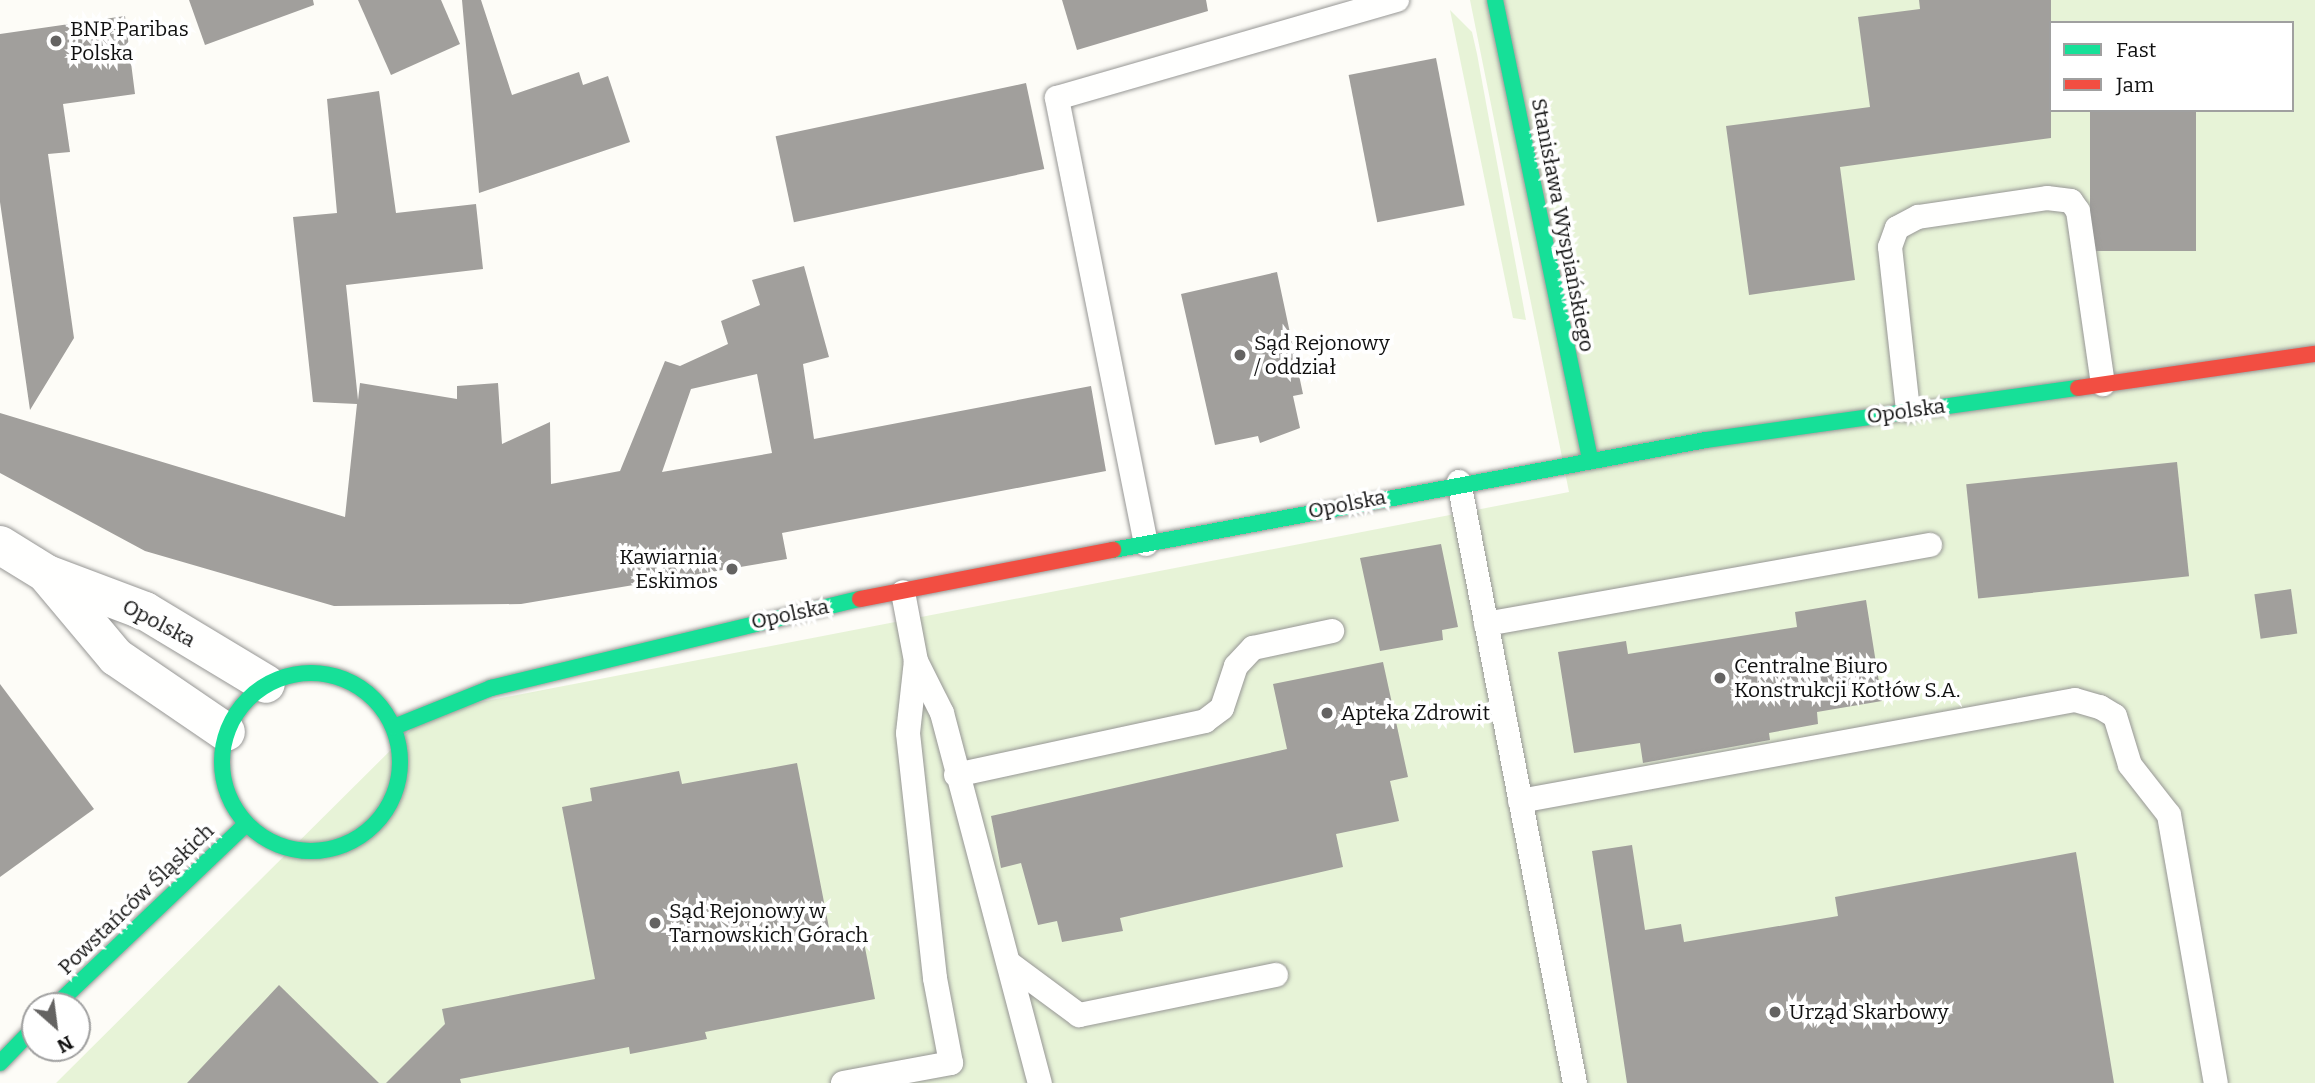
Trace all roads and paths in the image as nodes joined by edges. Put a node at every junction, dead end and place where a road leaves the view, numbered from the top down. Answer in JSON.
{"nodes":[{"id":1,"x":1397,"y":0,"type":"edge"},
{"id":2,"x":1495,"y":0,"type":"edge"},
{"id":3,"x":2315,"y":354,"type":"edge"},
{"id":4,"x":2103,"y":384,"type":"junction"},
{"id":5,"x":1908,"y":410,"type":"junction"},
{"id":6,"x":1590,"y":458,"type":"junction"},
{"id":7,"x":1459,"y":482,"type":"junction"},
{"id":8,"x":1146,"y":544,"type":"junction"},
{"id":9,"x":0,"y":545,"type":"edge"},
{"id":10,"x":1930,"y":545,"type":"dead end"},
{"id":11,"x":47,"y":574,"type":"junction"},
{"id":12,"x":902,"y":592,"type":"junction"},
{"id":13,"x":1486,"y":624,"type":"junction"},
{"id":14,"x":1332,"y":631,"type":"dead end"},
{"id":15,"x":916,"y":661,"type":"junction"},
{"id":16,"x":266,"y":684,"type":"junction"},
{"id":17,"x":394,"y":727,"type":"junction"},
{"id":18,"x":226,"y":732,"type":"junction"},
{"id":19,"x":956,"y":775,"type":"junction"},
{"id":20,"x":1520,"y":801,"type":"junction"},
{"id":21,"x":246,"y":824,"type":"junction"},
{"id":22,"x":1010,"y":964,"type":"junction"},
{"id":23,"x":1276,"y":975,"type":"dead end"},
{"id":24,"x":70,"y":992,"type":"edge"},
{"id":25,"x":21,"y":1041,"type":"edge"},
{"id":26,"x":0,"y":1063,"type":"edge"},
{"id":27,"x":843,"y":1083,"type":"edge"},
{"id":28,"x":1040,"y":1083,"type":"edge"},
{"id":29,"x":1575,"y":1083,"type":"edge"},
{"id":30,"x":2216,"y":1083,"type":"edge"}],
"edges":[{"from":1,"to":8,"type":"lane"},
{"from":2,"to":6,"type":"street","name":"Stanisława Wyspiańskiego"},
{"from":3,"to":4,"type":"street","name":"Opolska"},
{"from":4,"to":5,"type":"street","name":"Opolska"},
{"from":4,"to":5,"type":"lane"},
{"from":5,"to":6,"type":"street","name":"Opolska"},
{"from":6,"to":7,"type":"street","name":"Opolska"},
{"from":7,"to":8,"type":"street","name":"Opolska"},
{"from":7,"to":13,"type":"lane"},
{"from":8,"to":12,"type":"street","name":"Opolska"},
{"from":9,"to":11,"type":"street","name":"Opolska"},
{"from":10,"to":13,"type":"lane"},
{"from":11,"to":16,"type":"street","name":"Opolska"},
{"from":11,"to":18,"type":"street","name":"Opolska"},
{"from":12,"to":15,"type":"lane"},
{"from":12,"to":17,"type":"street","name":"Opolska"},
{"from":13,"to":20,"type":"lane"},
{"from":14,"to":19,"type":"lane"},
{"from":15,"to":19,"type":"lane"},
{"from":15,"to":27,"type":"lane"},
{"from":16,"to":17,"type":"street"},
{"from":16,"to":18,"type":"street"},
{"from":17,"to":21,"type":"street"},
{"from":18,"to":21,"type":"street"},
{"from":19,"to":22,"type":"lane"},
{"from":20,"to":29,"type":"lane"},
{"from":20,"to":30,"type":"lane"},
{"from":21,"to":24,"type":"street","name":"Powstańców Śląskich"},
{"from":22,"to":23,"type":"lane"},
{"from":22,"to":28,"type":"lane"},
{"from":25,"to":26,"type":"street"}]}
